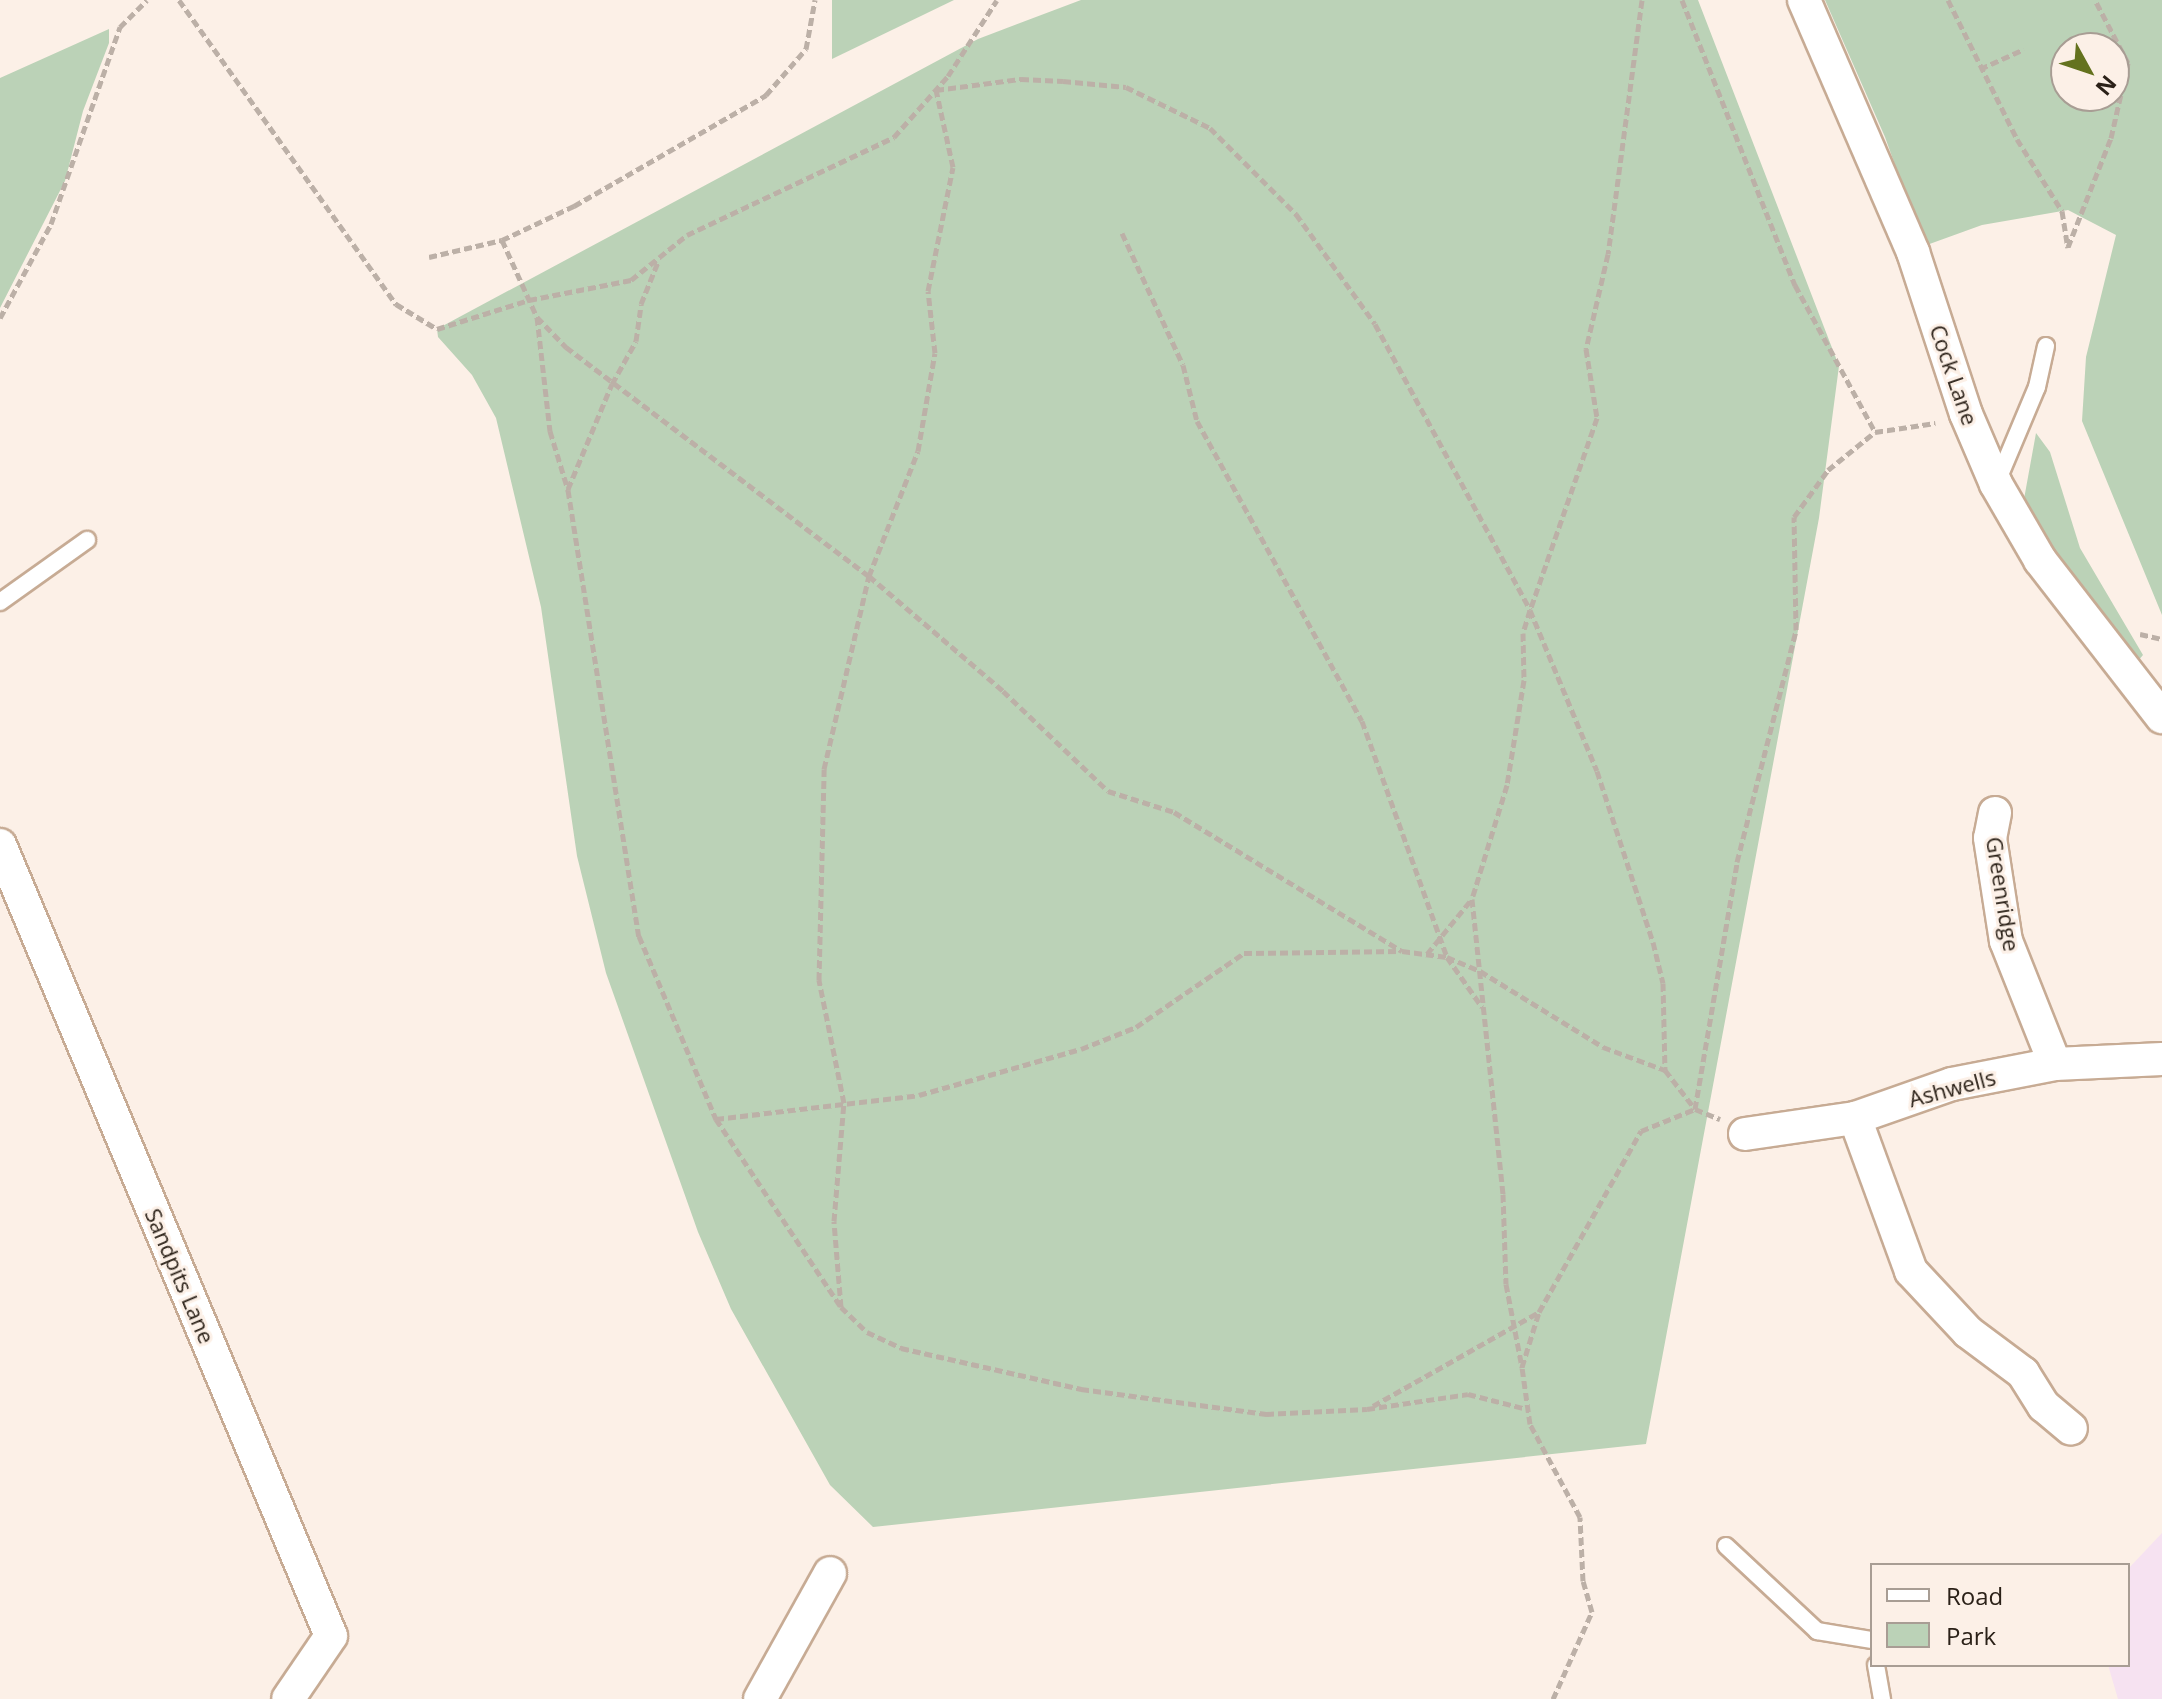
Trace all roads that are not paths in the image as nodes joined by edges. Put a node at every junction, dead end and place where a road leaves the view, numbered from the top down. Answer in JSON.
{"nodes":[{"id":1,"x":1804,"y":0,"type":"edge"},
{"id":2,"x":2046,"y":346,"type":"dead end"},
{"id":3,"x":1996,"y":484,"type":"junction"},
{"id":4,"x":87,"y":540,"type":"dead end"},
{"id":5,"x":0,"y":602,"type":"edge"},
{"id":6,"x":2162,"y":717,"type":"edge"},
{"id":7,"x":1995,"y":813,"type":"dead end"},
{"id":8,"x":0,"y":845,"type":"edge"},
{"id":9,"x":2162,"y":1059,"type":"edge"},
{"id":10,"x":2055,"y":1064,"type":"junction"},
{"id":11,"x":1855,"y":1118,"type":"junction"},
{"id":12,"x":1745,"y":1134,"type":"dead end"},
{"id":13,"x":2071,"y":1429,"type":"dead end"},
{"id":14,"x":1726,"y":1546,"type":"dead end"},
{"id":15,"x":830,"y":1573,"type":"dead end"},
{"id":16,"x":1870,"y":1640,"type":"edge"},
{"id":17,"x":1876,"y":1667,"type":"edge"},
{"id":18,"x":288,"y":1699,"type":"edge"},
{"id":19,"x":760,"y":1699,"type":"edge"},
{"id":20,"x":1882,"y":1699,"type":"edge"}],
"edges":[{"from":1,"to":3,"type":"street","name":"Cock Lane"},
{"from":2,"to":3,"type":"lane"},
{"from":3,"to":6,"type":"street","name":"Cock Lane"},
{"from":4,"to":5,"type":"lane"},
{"from":7,"to":10,"type":"street","name":"Greenridge"},
{"from":8,"to":18,"type":"street","name":"Sandpits Lane"},
{"from":9,"to":10,"type":"street","name":"Ashwells"},
{"from":10,"to":11,"type":"street","name":"Ashwells"},
{"from":11,"to":12,"type":"street","name":"Ashwells"},
{"from":11,"to":13,"type":"street"},
{"from":14,"to":16,"type":"lane"},
{"from":15,"to":19,"type":"street"},
{"from":17,"to":20,"type":"lane"}]}
